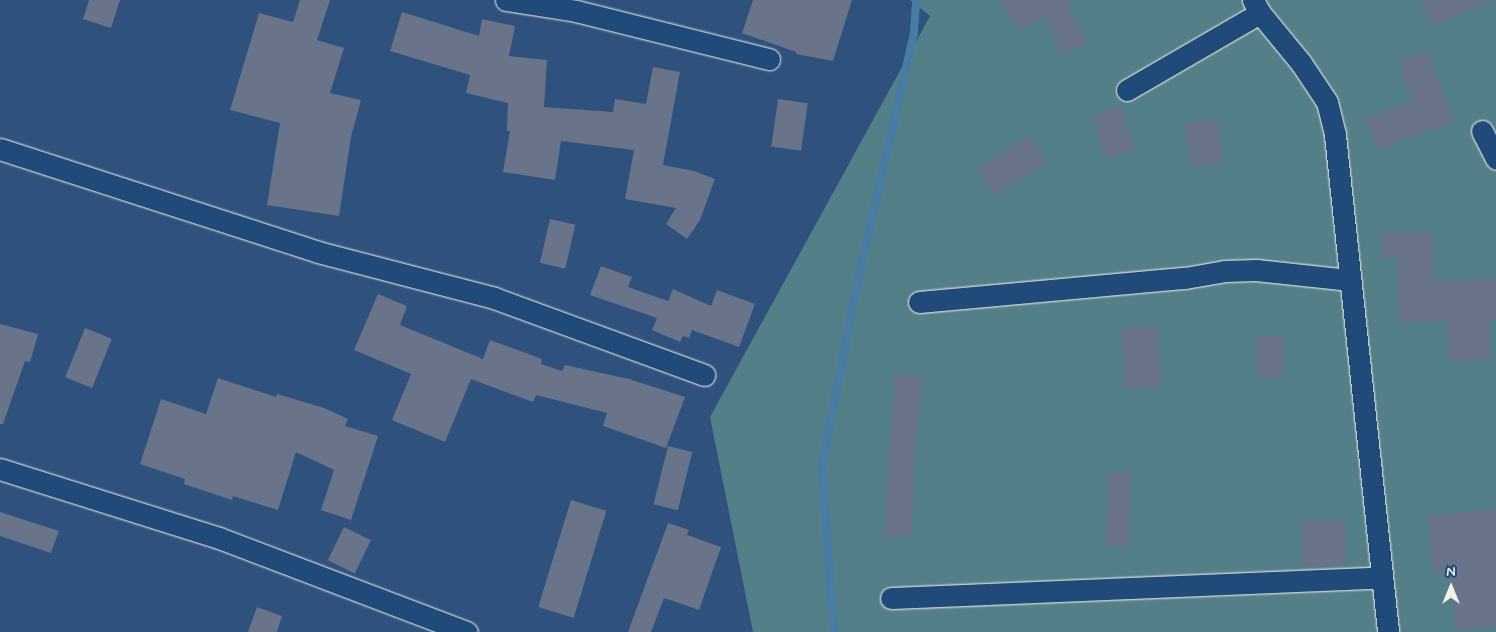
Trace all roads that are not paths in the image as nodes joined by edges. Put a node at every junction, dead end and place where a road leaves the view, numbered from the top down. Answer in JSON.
{"nodes":[{"id":1,"x":506,"y":0,"type":"edge"},
{"id":2,"x":1256,"y":7,"type":"edge"},
{"id":3,"x":769,"y":59,"type":"dead end"},
{"id":4,"x":1127,"y":90,"type":"dead end"},
{"id":5,"x":1482,"y":131,"type":"dead end"},
{"id":6,"x":0,"y":149,"type":"edge"},
{"id":7,"x":1496,"y":159,"type":"edge"},
{"id":8,"x":1350,"y":280,"type":"junction"},
{"id":9,"x":919,"y":302,"type":"dead end"},
{"id":10,"x":704,"y":375,"type":"dead end"},
{"id":11,"x":0,"y":469,"type":"edge"},
{"id":12,"x":1382,"y":577,"type":"junction"},
{"id":13,"x":891,"y":598,"type":"dead end"},
{"id":14,"x":467,"y":632,"type":"edge"},
{"id":15,"x":1388,"y":632,"type":"edge"}],
"edges":[{"from":1,"to":3,"type":"street"},
{"from":2,"to":4,"type":"street"},
{"from":2,"to":8,"type":"street"},
{"from":5,"to":7,"type":"street"},
{"from":6,"to":10,"type":"street"},
{"from":8,"to":9,"type":"street"},
{"from":8,"to":12,"type":"street"},
{"from":11,"to":14,"type":"street"},
{"from":12,"to":13,"type":"street"},
{"from":12,"to":15,"type":"street"}]}
